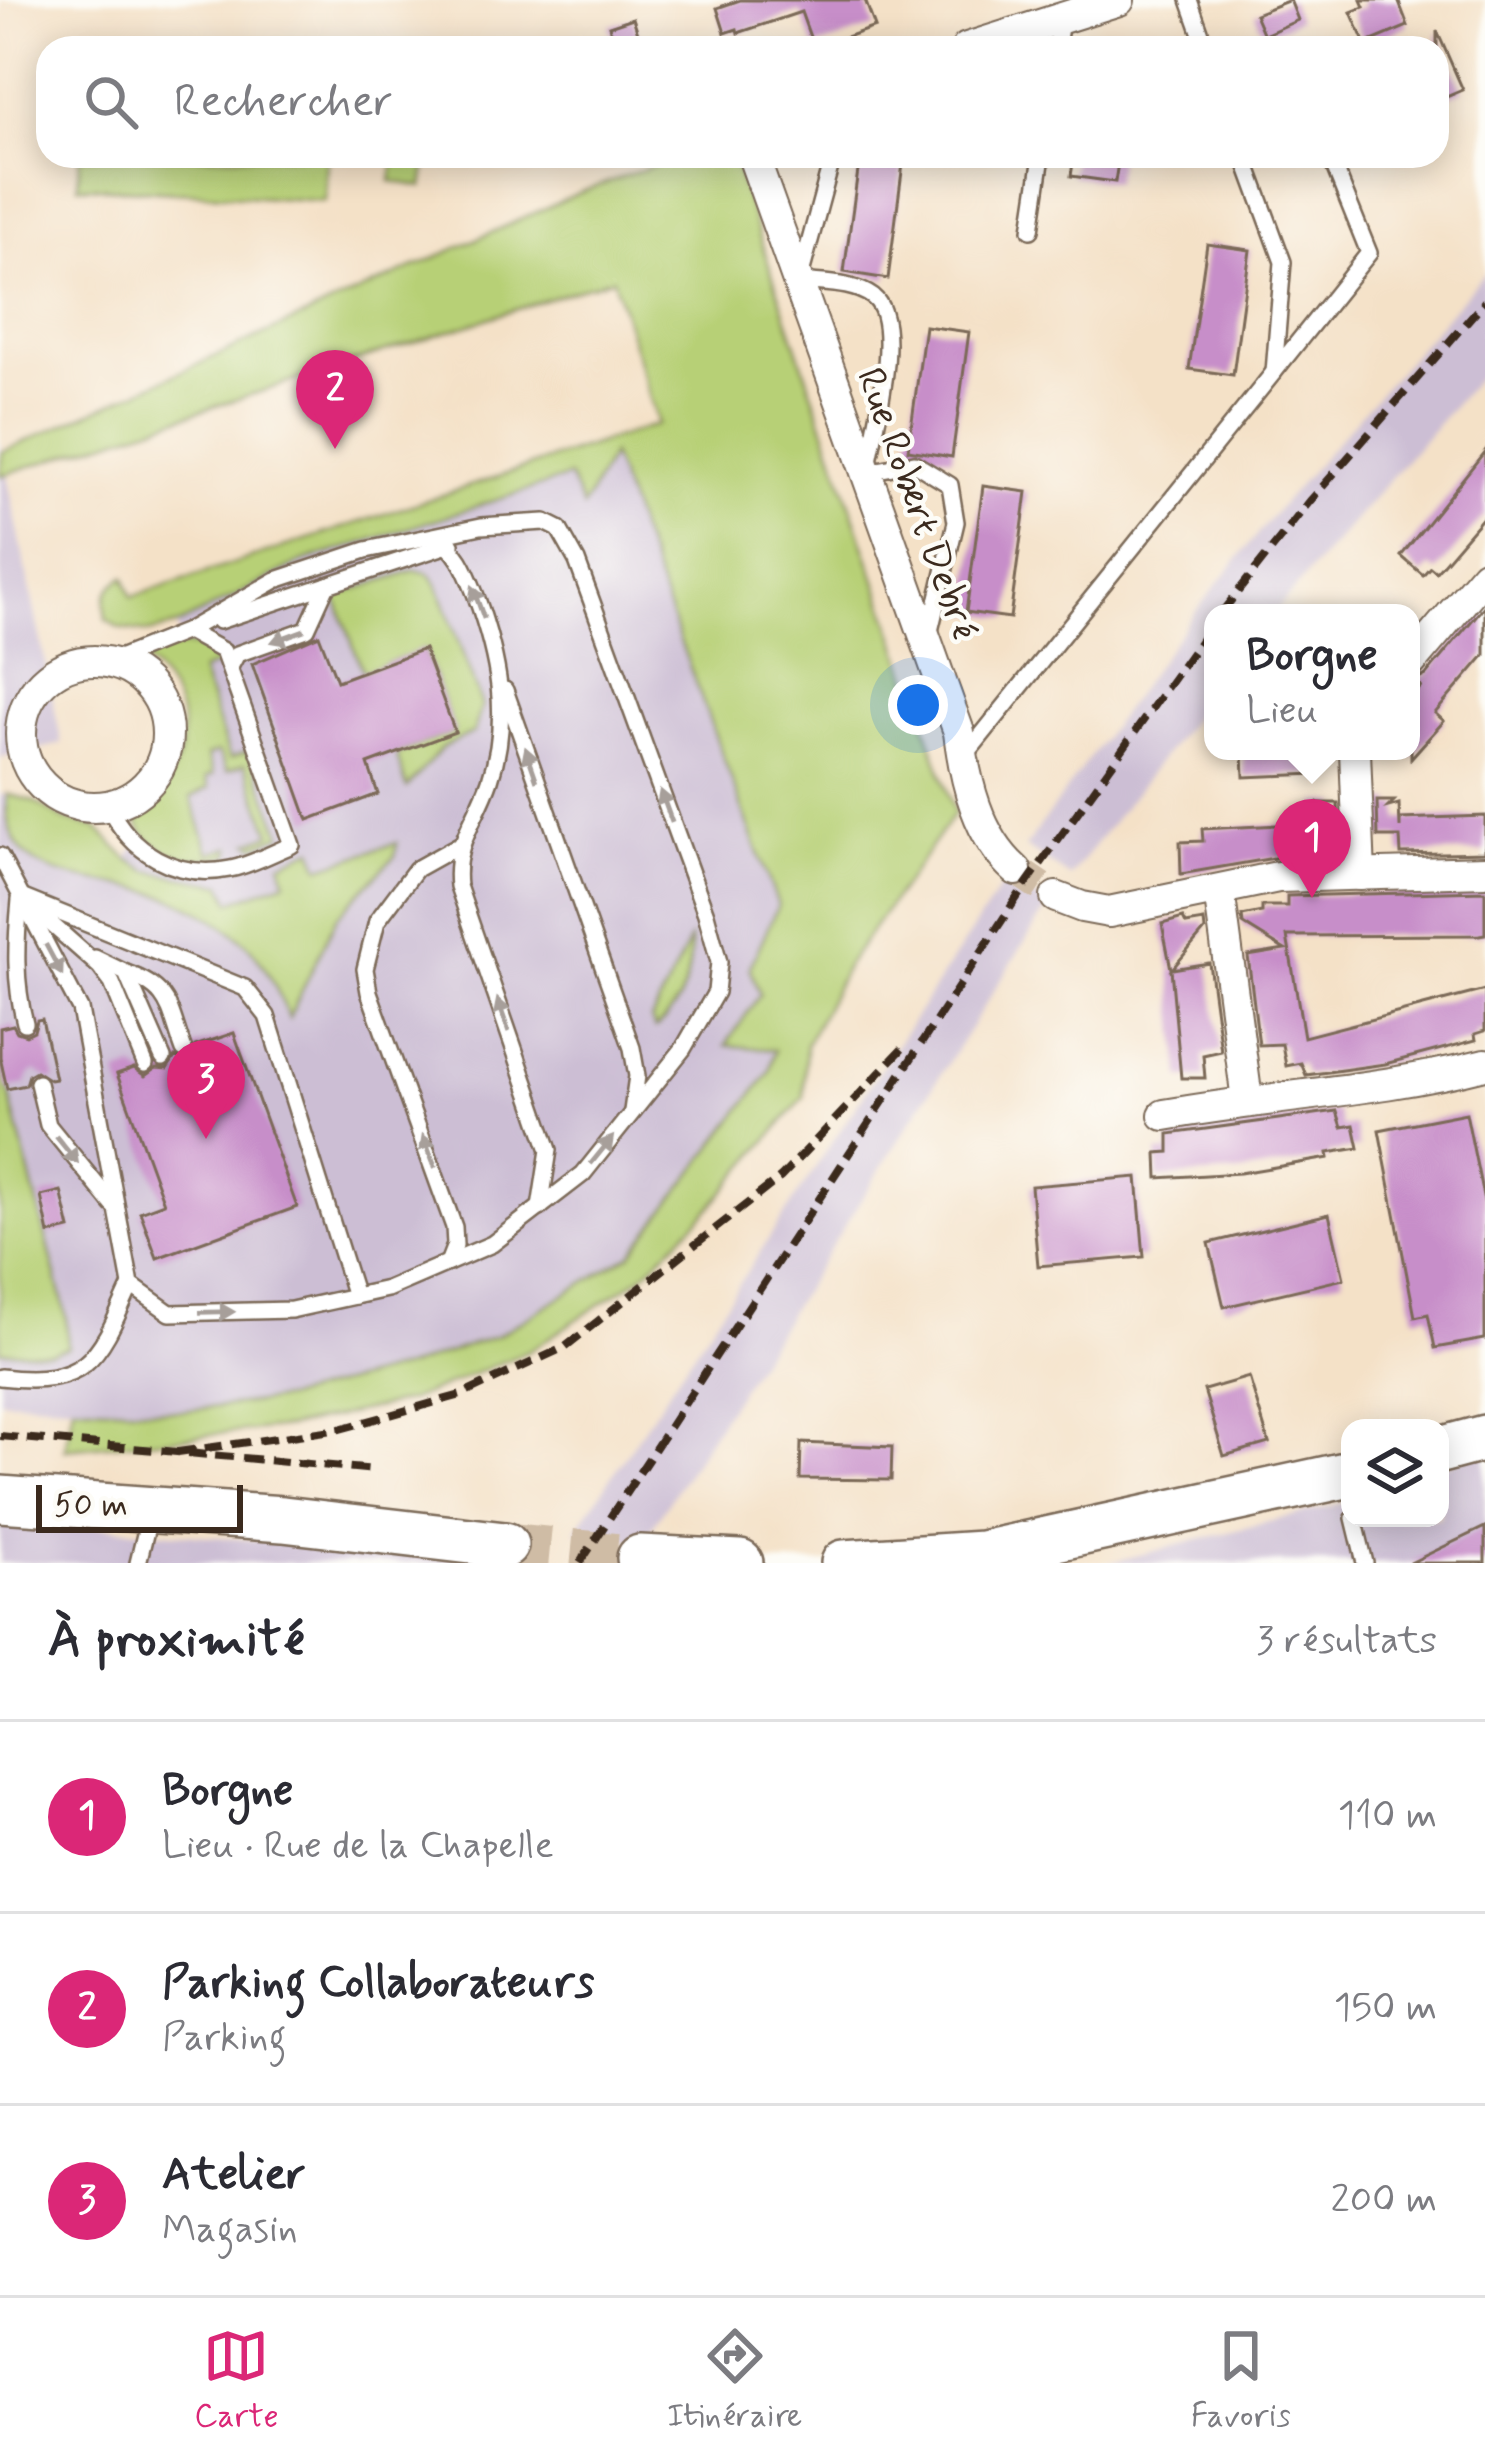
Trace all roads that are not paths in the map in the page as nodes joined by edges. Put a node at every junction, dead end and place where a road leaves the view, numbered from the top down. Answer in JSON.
{"nodes":[{"id":1,"x":1189,"y":0,"type":"edge"},
{"id":2,"x":1111,"y":1,"type":"edge"},
{"id":3,"x":1059,"y":33,"type":"edge"},
{"id":4,"x":1202,"y":36,"type":"edge"},
{"id":5,"x":757,"y":168,"type":"edge"},
{"id":6,"x":830,"y":168,"type":"edge"},
{"id":7,"x":1040,"y":168,"type":"edge"},
{"id":8,"x":1248,"y":168,"type":"edge"},
{"id":9,"x":1335,"y":168,"type":"edge"},
{"id":10,"x":1031,"y":230,"type":"dead end"},
{"id":11,"x":799,"y":281,"type":"junction"},
{"id":12,"x":1274,"y":372,"type":"junction"},
{"id":13,"x":867,"y":472,"type":"junction"},
{"id":14,"x":443,"y":541,"type":"junction"},
{"id":15,"x":1485,"y":575,"type":"edge"},
{"id":16,"x":327,"y":585,"type":"junction"},
{"id":17,"x":188,"y":632,"type":"junction"},
{"id":18,"x":928,"y":643,"type":"junction"},
{"id":19,"x":1420,"y":651,"type":"edge"},
{"id":20,"x":109,"y":662,"type":"junction"},
{"id":21,"x":230,"y":667,"type":"junction"},
{"id":22,"x":500,"y":677,"type":"junction"},
{"id":23,"x":963,"y":758,"type":"junction"},
{"id":24,"x":12,"y":760,"type":"edge"},
{"id":25,"x":1354,"y":760,"type":"edge"},
{"id":26,"x":107,"y":805,"type":"junction"},
{"id":27,"x":459,"y":845,"type":"junction"},
{"id":28,"x":0,"y":856,"type":"edge"},
{"id":29,"x":1016,"y":870,"type":"tunnel mouth"},
{"id":30,"x":1485,"y":871,"type":"edge"},
{"id":31,"x":1360,"y":875,"type":"junction"},
{"id":32,"x":1220,"y":890,"type":"junction"},
{"id":33,"x":21,"y":897,"type":"junction"},
{"id":34,"x":1056,"y":897,"type":"tunnel mouth"},
{"id":35,"x":86,"y":956,"type":"junction"},
{"id":36,"x":126,"y":973,"type":"junction"},
{"id":37,"x":25,"y":1022,"type":"dead end"},
{"id":38,"x":184,"y":1050,"type":"dead end"},
{"id":39,"x":163,"y":1058,"type":"dead end"},
{"id":40,"x":145,"y":1064,"type":"dead end"},
{"id":41,"x":1485,"y":1064,"type":"edge"},
{"id":42,"x":38,"y":1083,"type":"dead end"},
{"id":43,"x":1247,"y":1100,"type":"junction"},
{"id":44,"x":631,"y":1114,"type":"junction"},
{"id":45,"x":1164,"y":1115,"type":"dead end"},
{"id":46,"x":115,"y":1207,"type":"junction"},
{"id":47,"x":540,"y":1208,"type":"junction"},
{"id":48,"x":448,"y":1263,"type":"junction"},
{"id":49,"x":131,"y":1285,"type":"junction"},
{"id":50,"x":355,"y":1296,"type":"junction"},
{"id":51,"x":0,"y":1377,"type":"edge"},
{"id":52,"x":1485,"y":1438,"type":"edge"},
{"id":53,"x":1449,"y":1448,"type":"edge"},
{"id":54,"x":1341,"y":1491,"type":"edge"},
{"id":55,"x":0,"y":1498,"type":"edge"},
{"id":56,"x":151,"y":1510,"type":"junction"},
{"id":57,"x":1357,"y":1527,"type":"edge"},
{"id":58,"x":505,"y":1545,"type":"tunnel mouth"},
{"id":59,"x":640,"y":1558,"type":"dead end"},
{"id":60,"x":138,"y":1563,"type":"edge"},
{"id":61,"x":735,"y":1563,"type":"edge"},
{"id":62,"x":844,"y":1563,"type":"edge"},
{"id":63,"x":1365,"y":1563,"type":"edge"}],
"edges":[{"from":1,"to":4,"type":"lane"},
{"from":2,"to":3,"type":"street"},
{"from":5,"to":11,"type":"street","name":"Rue Robert Debré"},
{"from":6,"to":11,"type":"lane"},
{"from":7,"to":10,"type":"lane"},
{"from":8,"to":12,"type":"lane"},
{"from":9,"to":12,"type":"lane"},
{"from":11,"to":13,"type":"street","name":"Rue Robert Debré"},
{"from":11,"to":13,"type":"lane"},
{"from":12,"to":23,"type":"lane"},
{"from":13,"to":18,"type":"street","name":"Rue Robert Debré"},
{"from":13,"to":18,"type":"lane"},
{"from":14,"to":16,"type":"lane"},
{"from":14,"to":17,"type":"lane"},
{"from":22,"to":14,"type":"lane","one_way":true},
{"from":44,"to":14,"type":"lane","one_way":true},
{"from":15,"to":19,"type":"street"},
{"from":16,"to":17,"type":"lane"},
{"from":16,"to":21,"type":"lane","one_way":true},
{"from":17,"to":20,"type":"lane"},
{"from":17,"to":21,"type":"lane"},
{"from":18,"to":23,"type":"street","name":"Rue Robert Debré"},
{"from":20,"to":24,"type":"street"},
{"from":20,"to":26,"type":"street"},
{"from":21,"to":26,"type":"lane"},
{"from":22,"to":27,"type":"lane"},
{"from":44,"to":22,"type":"lane","one_way":true},
{"from":23,"to":29,"type":"street","name":"Rue Robert Debré"},
{"from":24,"to":26,"type":"street"},
{"from":25,"to":31,"type":"street"},
{"from":47,"to":27,"type":"lane","one_way":true},
{"from":48,"to":27,"type":"lane","one_way":true},
{"from":28,"to":33,"type":"lane"},
{"from":30,"to":31,"type":"street"},
{"from":31,"to":32,"type":"street"},
{"from":32,"to":34,"type":"street"},
{"from":32,"to":43,"type":"street"},
{"from":33,"to":35,"type":"lane"},
{"from":33,"to":37,"type":"lane"},
{"from":33,"to":46,"type":"lane","one_way":true},
{"from":33,"to":50,"type":"lane"},
{"from":35,"to":36,"type":"lane"},
{"from":35,"to":40,"type":"lane"},
{"from":36,"to":38,"type":"lane"},
{"from":36,"to":39,"type":"lane"},
{"from":41,"to":43,"type":"street"},
{"from":42,"to":46,"type":"lane","one_way":true},
{"from":43,"to":45,"type":"street"},
{"from":47,"to":44,"type":"lane","one_way":true},
{"from":46,"to":49,"type":"lane"},
{"from":47,"to":48,"type":"lane"},
{"from":48,"to":50,"type":"lane"},
{"from":49,"to":50,"type":"lane","one_way":true},
{"from":49,"to":51,"type":"lane"},
{"from":52,"to":53,"type":"street"},
{"from":54,"to":62,"type":"street"},
{"from":55,"to":56,"type":"street"},
{"from":56,"to":58,"type":"street"},
{"from":56,"to":60,"type":"lane"},
{"from":57,"to":63,"type":"lane"},
{"from":59,"to":61,"type":"street"}]}
